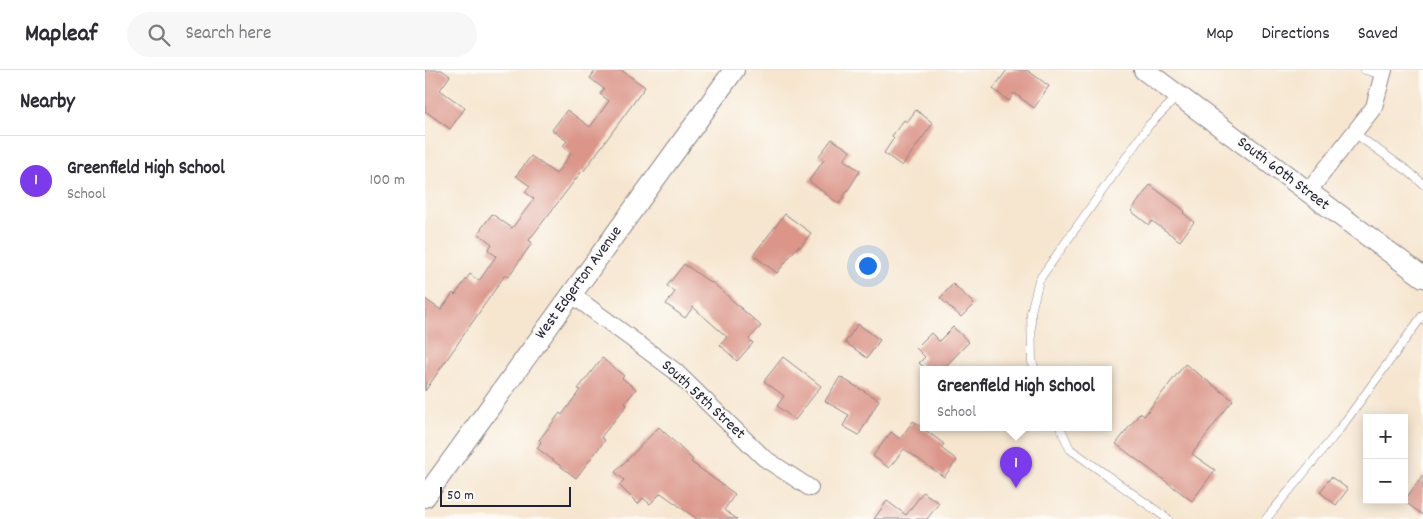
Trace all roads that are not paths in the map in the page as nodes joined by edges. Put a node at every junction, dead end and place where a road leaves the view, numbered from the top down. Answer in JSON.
{"nodes":[{"id":1,"x":734,"y":70,"type":"edge"},
{"id":2,"x":1144,"y":70,"type":"edge"},
{"id":3,"x":1365,"y":70,"type":"edge"},
{"id":4,"x":1384,"y":73,"type":"edge"},
{"id":5,"x":1179,"y":96,"type":"junction"},
{"id":6,"x":1354,"y":133,"type":"junction"},
{"id":7,"x":1423,"y":184,"type":"edge"},
{"id":8,"x":1308,"y":192,"type":"junction"},
{"id":9,"x":1423,"y":277,"type":"edge"},
{"id":10,"x":571,"y":294,"type":"junction"},
{"id":11,"x":1423,"y":315,"type":"edge"},
{"id":12,"x":1034,"y":366,"type":"edge"},
{"id":13,"x":1062,"y":431,"type":"edge"},
{"id":14,"x":809,"y":488,"type":"dead end"},
{"id":15,"x":425,"y":497,"type":"edge"},
{"id":16,"x":1167,"y":519,"type":"edge"},
{"id":17,"x":1266,"y":519,"type":"edge"}],
"edges":[{"from":1,"to":10,"type":"street","name":"West Edgerton Avenue"},
{"from":2,"to":5,"type":"street","name":"South 60th Street"},
{"from":3,"to":4,"type":"lane"},
{"from":4,"to":6,"type":"street"},
{"from":5,"to":8,"type":"street","name":"South 60th Street"},
{"from":5,"to":12,"type":"lane"},
{"from":6,"to":7,"type":"lane"},
{"from":6,"to":8,"type":"street"},
{"from":8,"to":9,"type":"street","name":"South 60th Street"},
{"from":10,"to":14,"type":"street","name":"South 58th Street"},
{"from":10,"to":15,"type":"street","name":"West Edgerton Avenue"},
{"from":11,"to":17,"type":"lane"},
{"from":13,"to":16,"type":"lane"}]}
